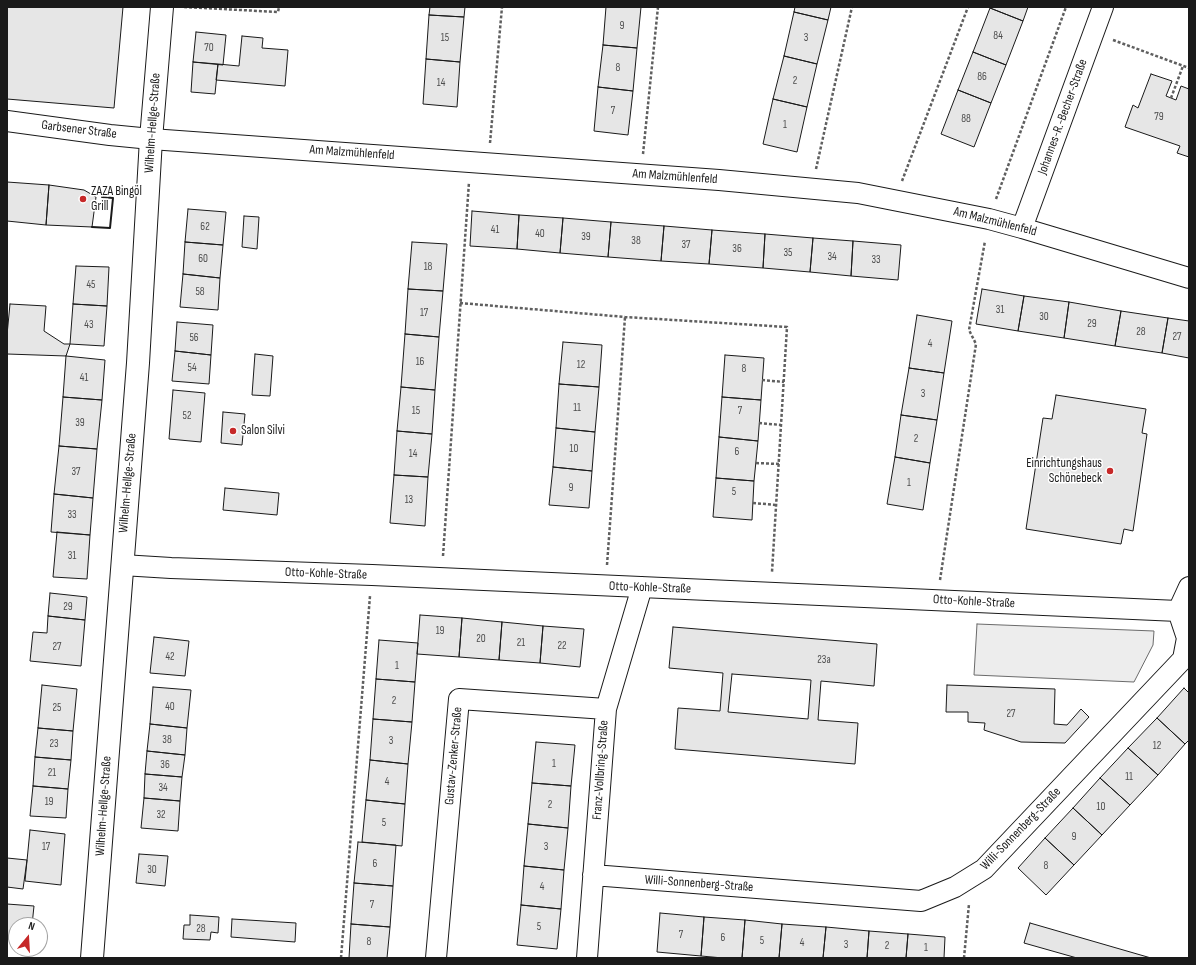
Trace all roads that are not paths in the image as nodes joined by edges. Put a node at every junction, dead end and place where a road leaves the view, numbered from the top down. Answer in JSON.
{"nodes":[{"id":1,"x":162,"y":7,"type":"edge"},
{"id":2,"x":1103,"y":7,"type":"edge"},
{"id":3,"x":7,"y":121,"type":"edge"},
{"id":4,"x":151,"y":139,"type":"junction"},
{"id":5,"x":1022,"y":228,"type":"junction"},
{"id":6,"x":1189,"y":278,"type":"edge"},
{"id":7,"x":122,"y":565,"type":"junction"},
{"id":8,"x":642,"y":587,"type":"junction"},
{"id":9,"x":1189,"y":587,"type":"edge"},
{"id":10,"x":1178,"y":611,"type":"junction"},
{"id":11,"x":606,"y":709,"type":"junction"},
{"id":12,"x":593,"y":875,"type":"junction"},
{"id":13,"x":92,"y":958,"type":"edge"},
{"id":14,"x":436,"y":958,"type":"edge"},
{"id":15,"x":587,"y":958,"type":"edge"}],
"edges":[{"from":1,"to":4,"type":"main road","name":"Wilhelm-Hellge-Straße"},
{"from":2,"to":5,"type":"street","name":"Johannes-R.-Becher-Straße"},
{"from":3,"to":4,"type":"street","name":"Garbsener Straße"},
{"from":4,"to":5,"type":"street","name":"Am Malzmühlenfeld"},
{"from":4,"to":7,"type":"main road","name":"Wilhelm-Hellge-Straße"},
{"from":5,"to":6,"type":"street","name":"Am Malzmühlenfeld"},
{"from":7,"to":8,"type":"street","name":"Otto-Kohle-Straße"},
{"from":7,"to":13,"type":"main road","name":"Wilhelm-Hellge-Straße"},
{"from":8,"to":10,"type":"street","name":"Otto-Kohle-Straße"},
{"from":8,"to":11,"type":"street","name":"Franz-Vollbring-Straße"},
{"from":9,"to":10,"type":"street"},
{"from":10,"to":12,"type":"street","name":"Willi-Sonnenberg-Straße"},
{"from":11,"to":12,"type":"street","name":"Franz-Vollbring-Straße"},
{"from":11,"to":14,"type":"street","name":"Gustav-Zenker-Straße"},
{"from":12,"to":15,"type":"street","name":"Franz-Vollbring-Straße"}]}
